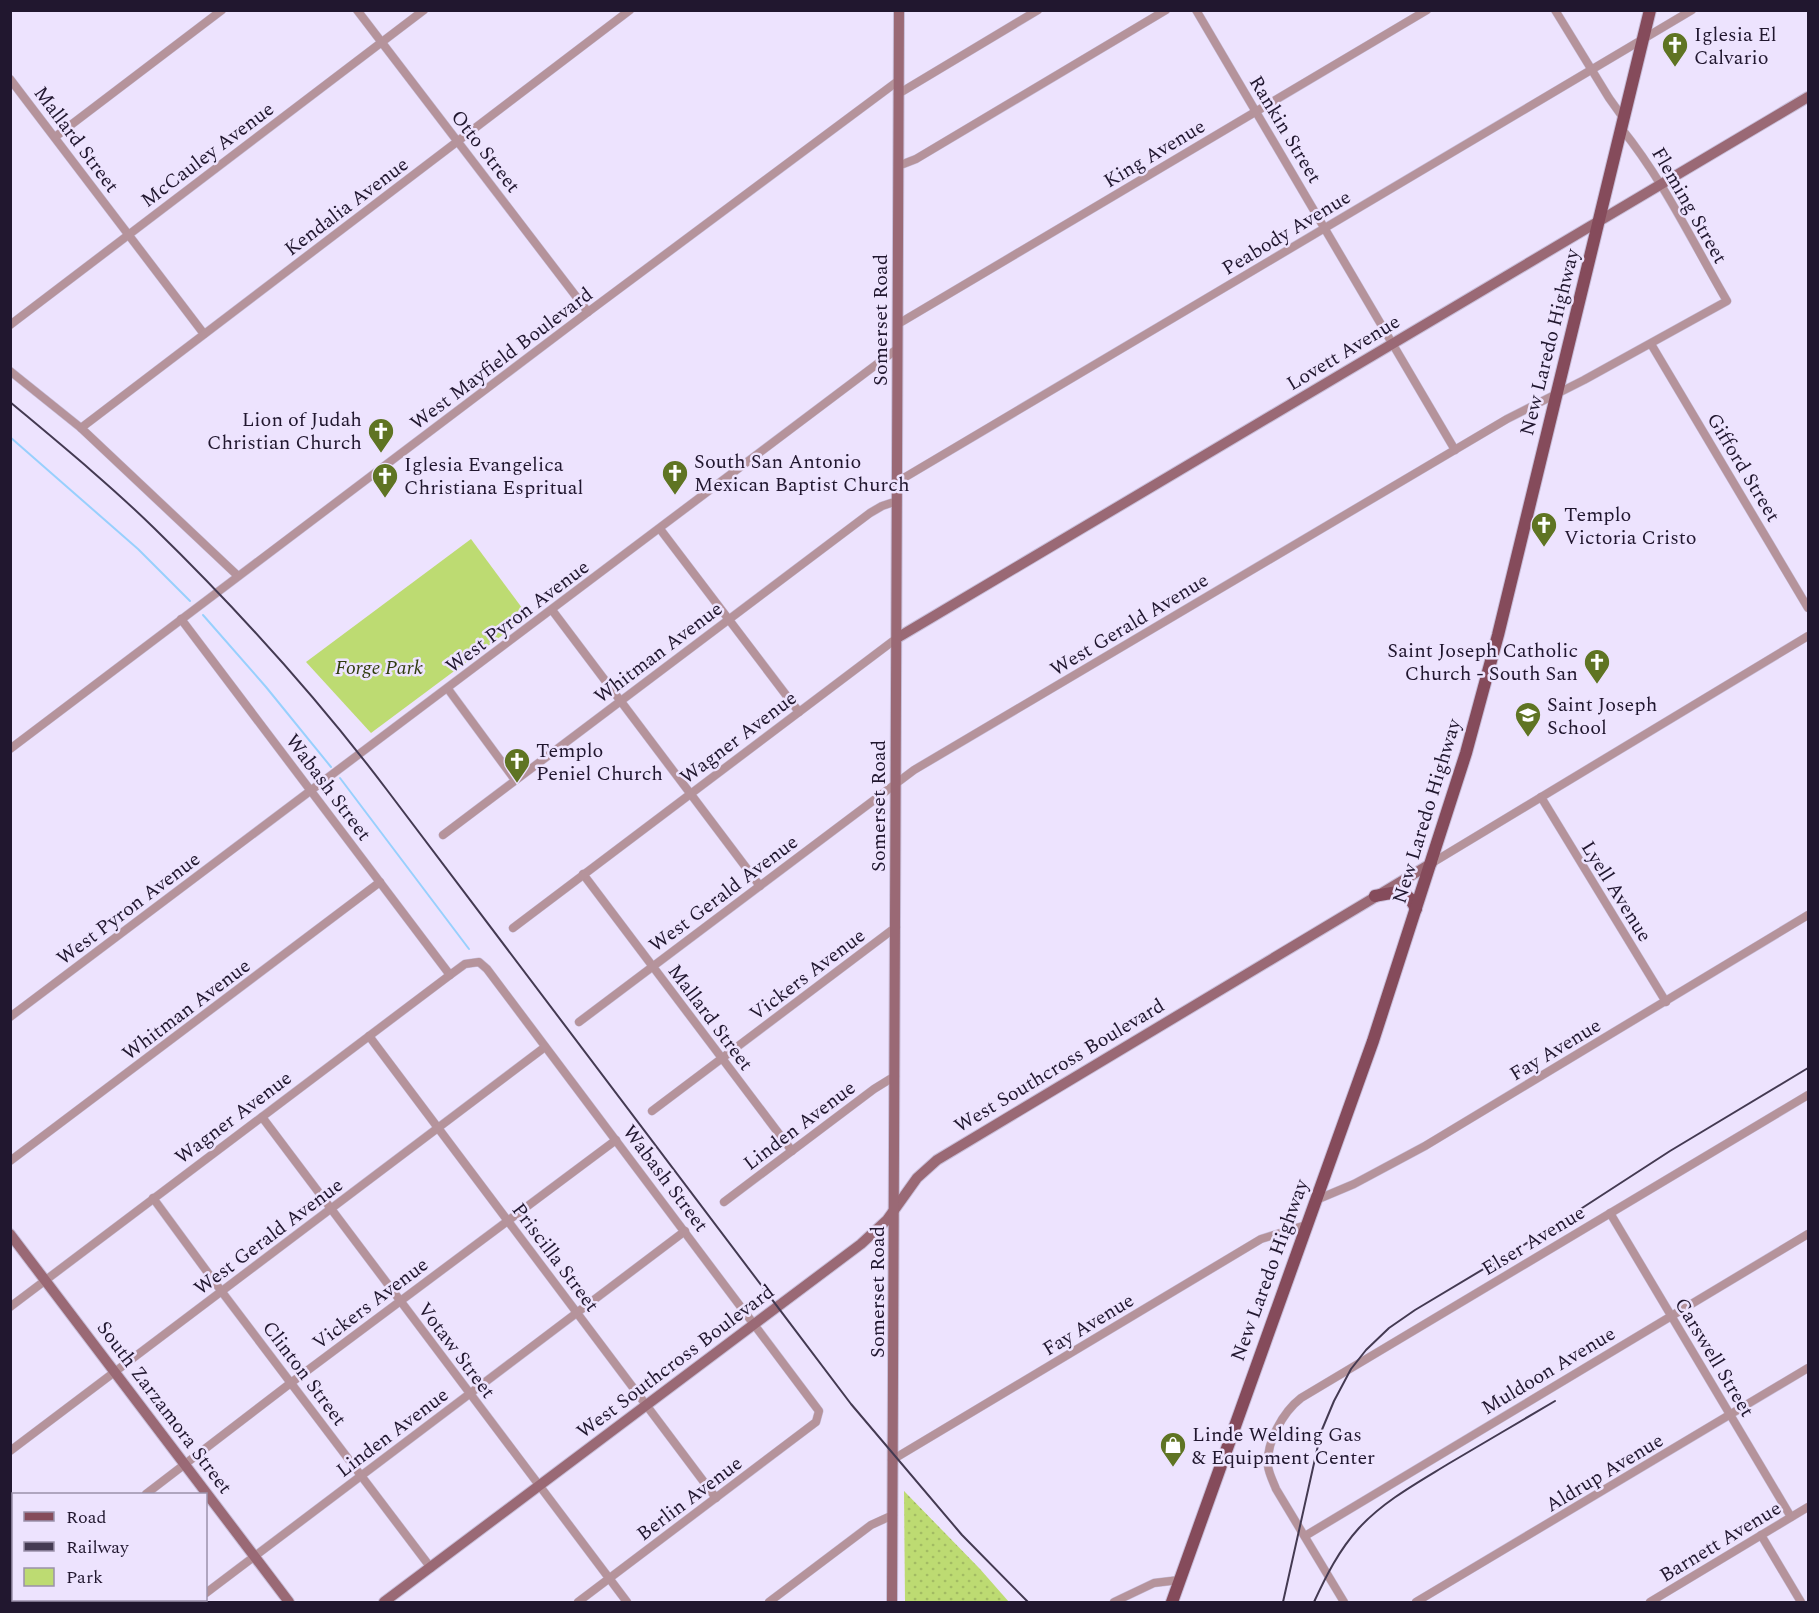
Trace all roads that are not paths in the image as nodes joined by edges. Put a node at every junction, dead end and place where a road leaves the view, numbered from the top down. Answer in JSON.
{"nodes":[{"id":1,"x":222,"y":10,"type":"edge"},
{"id":2,"x":357,"y":10,"type":"edge"},
{"id":3,"x":424,"y":10,"type":"edge"},
{"id":4,"x":630,"y":10,"type":"edge"},
{"id":5,"x":899,"y":10,"type":"edge"},
{"id":6,"x":1038,"y":10,"type":"edge"},
{"id":7,"x":1166,"y":10,"type":"edge"},
{"id":8,"x":1196,"y":10,"type":"edge"},
{"id":9,"x":1427,"y":10,"type":"edge"},
{"id":10,"x":1555,"y":10,"type":"edge"},
{"id":11,"x":1650,"y":10,"type":"edge"},
{"id":12,"x":1692,"y":10,"type":"edge"},
{"id":13,"x":1643,"y":40,"type":"junction"},
{"id":14,"x":381,"y":43,"type":"junction"},
{"id":15,"x":1592,"y":70,"type":"junction"},
{"id":16,"x":10,"y":78,"type":"edge"},
{"id":17,"x":898,"y":81,"type":"junction"},
{"id":18,"x":898,"y":94,"type":"junction"},
{"id":19,"x":1809,"y":97,"type":"edge"},
{"id":20,"x":1257,"y":112,"type":"junction"},
{"id":21,"x":1623,"y":124,"type":"junction"},
{"id":22,"x":55,"y":138,"type":"junction"},
{"id":23,"x":458,"y":142,"type":"junction"},
{"id":24,"x":898,"y":166,"type":"junction"},
{"id":25,"x":1660,"y":185,"type":"junction"},
{"id":26,"x":1599,"y":222,"type":"junction"},
{"id":27,"x":1325,"y":228,"type":"junction"},
{"id":28,"x":128,"y":235,"type":"junction"},
{"id":29,"x":1726,"y":301,"type":"joint"},
{"id":30,"x":588,"y":312,"type":"junction"},
{"id":31,"x":898,"y":324,"type":"junction"},
{"id":32,"x":10,"y":325,"type":"edge"},
{"id":33,"x":204,"y":334,"type":"junction"},
{"id":34,"x":1393,"y":344,"type":"junction"},
{"id":35,"x":1651,"y":344,"type":"junction"},
{"id":36,"x":897,"y":348,"type":"junction"},
{"id":37,"x":10,"y":371,"type":"edge"},
{"id":38,"x":1557,"y":393,"type":"junction"},
{"id":39,"x":81,"y":428,"type":"junction"},
{"id":40,"x":1455,"y":450,"type":"junction"},
{"id":41,"x":897,"y":482,"type":"junction"},
{"id":42,"x":897,"y":501,"type":"junction"},
{"id":43,"x":660,"y":529,"type":"junction"},
{"id":44,"x":238,"y":576,"type":"junction"},
{"id":45,"x":1809,"y":608,"type":"edge"},
{"id":46,"x":552,"y":610,"type":"junction"},
{"id":47,"x":181,"y":619,"type":"junction"},
{"id":48,"x":728,"y":620,"type":"junction"},
{"id":49,"x":1809,"y":636,"type":"edge"},
{"id":50,"x":897,"y":638,"type":"junction"},
{"id":51,"x":448,"y":689,"type":"junction"},
{"id":52,"x":620,"y":701,"type":"junction"},
{"id":53,"x":799,"y":712,"type":"junction"},
{"id":54,"x":10,"y":749,"type":"edge"},
{"id":55,"x":515,"y":780,"type":"junction"},
{"id":56,"x":896,"y":784,"type":"junction"},
{"id":57,"x":312,"y":791,"type":"junction"},
{"id":58,"x":690,"y":794,"type":"junction"},
{"id":59,"x":1541,"y":797,"type":"junction"},
{"id":60,"x":443,"y":835,"type":"dead end"},
{"id":61,"x":1432,"y":862,"type":"junction"},
{"id":62,"x":583,"y":874,"type":"junction"},
{"id":63,"x":380,"y":882,"type":"junction"},
{"id":64,"x":760,"y":886,"type":"junction"},
{"id":65,"x":1375,"y":896,"type":"junction"},
{"id":66,"x":1416,"y":909,"type":"junction"},
{"id":67,"x":1809,"y":915,"type":"edge"},
{"id":68,"x":896,"y":927,"type":"junction"},
{"id":69,"x":513,"y":928,"type":"dead end"},
{"id":70,"x":479,"y":962,"type":"joint"},
{"id":71,"x":652,"y":967,"type":"junction"},
{"id":72,"x":450,"y":975,"type":"junction"},
{"id":73,"x":1666,"y":1002,"type":"junction"},
{"id":74,"x":10,"y":1017,"type":"edge"},
{"id":75,"x":579,"y":1022,"type":"dead end"},
{"id":76,"x":369,"y":1036,"type":"junction"},
{"id":77,"x":545,"y":1047,"type":"junction"},
{"id":78,"x":722,"y":1059,"type":"junction"},
{"id":79,"x":895,"y":1076,"type":"junction"},
{"id":80,"x":1809,"y":1095,"type":"edge"},
{"id":81,"x":652,"y":1111,"type":"dead end"},
{"id":82,"x":262,"y":1117,"type":"junction"},
{"id":83,"x":438,"y":1128,"type":"junction"},
{"id":84,"x":616,"y":1140,"type":"junction"},
{"id":85,"x":792,"y":1151,"type":"junction"},
{"id":86,"x":10,"y":1161,"type":"edge"},
{"id":87,"x":153,"y":1198,"type":"junction"},
{"id":88,"x":1314,"y":1201,"type":"junction"},
{"id":89,"x":724,"y":1202,"type":"dead end"},
{"id":90,"x":331,"y":1209,"type":"junction"},
{"id":91,"x":895,"y":1210,"type":"junction"},
{"id":92,"x":1610,"y":1213,"type":"junction"},
{"id":93,"x":507,"y":1221,"type":"junction"},
{"id":94,"x":1306,"y":1225,"type":"junction"},
{"id":95,"x":685,"y":1231,"type":"junction"},
{"id":96,"x":10,"y":1234,"type":"edge"},
{"id":97,"x":1809,"y":1234,"type":"edge"},
{"id":98,"x":46,"y":1280,"type":"junction"},
{"id":99,"x":222,"y":1292,"type":"junction"},
{"id":100,"x":400,"y":1301,"type":"junction"},
{"id":101,"x":10,"y":1307,"type":"edge"},
{"id":102,"x":577,"y":1313,"type":"junction"},
{"id":103,"x":1671,"y":1316,"type":"junction"},
{"id":104,"x":753,"y":1323,"type":"junction"},
{"id":105,"x":1809,"y":1368,"type":"edge"},
{"id":106,"x":116,"y":1371,"type":"junction"},
{"id":107,"x":292,"y":1382,"type":"junction"},
{"id":108,"x":470,"y":1394,"type":"junction"},
{"id":109,"x":646,"y":1405,"type":"junction"},
{"id":110,"x":1730,"y":1416,"type":"junction"},
{"id":111,"x":819,"y":1419,"type":"joint"},
{"id":112,"x":10,"y":1451,"type":"edge"},
{"id":113,"x":892,"y":1460,"type":"junction"},
{"id":114,"x":186,"y":1464,"type":"junction"},
{"id":115,"x":362,"y":1475,"type":"junction"},
{"id":116,"x":539,"y":1486,"type":"junction"},
{"id":117,"x":147,"y":1493,"type":"edge"},
{"id":118,"x":716,"y":1498,"type":"junction"},
{"id":119,"x":1809,"y":1507,"type":"edge"},
{"id":120,"x":893,"y":1515,"type":"junction"},
{"id":121,"x":1791,"y":1517,"type":"junction"},
{"id":122,"x":1761,"y":1535,"type":"junction"},
{"id":123,"x":1305,"y":1536,"type":"junction"},
{"id":124,"x":254,"y":1556,"type":"junction"},
{"id":125,"x":431,"y":1568,"type":"junction"},
{"id":126,"x":609,"y":1579,"type":"junction"},
{"id":127,"x":1179,"y":1580,"type":"junction"},
{"id":128,"x":207,"y":1592,"type":"edge"},
{"id":129,"x":289,"y":1602,"type":"edge"},
{"id":130,"x":384,"y":1602,"type":"edge"},
{"id":131,"x":578,"y":1602,"type":"edge"},
{"id":132,"x":627,"y":1602,"type":"edge"},
{"id":133,"x":769,"y":1602,"type":"edge"},
{"id":134,"x":892,"y":1602,"type":"edge"},
{"id":135,"x":1114,"y":1602,"type":"edge"},
{"id":136,"x":1172,"y":1602,"type":"edge"},
{"id":137,"x":1344,"y":1602,"type":"edge"},
{"id":138,"x":1416,"y":1602,"type":"edge"},
{"id":139,"x":1650,"y":1602,"type":"edge"},
{"id":140,"x":1801,"y":1602,"type":"edge"}],
"edges":[{"from":1,"to":22,"type":"street"},
{"from":2,"to":14,"type":"street","name":"Otto Street"},
{"from":3,"to":14,"type":"street","name":"McCauley Avenue"},
{"from":4,"to":23,"type":"street","name":"Kendalia Avenue"},
{"from":5,"to":17,"type":"main road","name":"Somerset Road"},
{"from":6,"to":18,"type":"street"},
{"from":7,"to":24,"type":"street"},
{"from":8,"to":20,"type":"street","name":"Rankin Street"},
{"from":9,"to":20,"type":"street","name":"King Avenue"},
{"from":10,"to":15,"type":"street","name":"Fleming Street"},
{"from":11,"to":13,"type":"main road","name":"New Laredo Highway"},
{"from":12,"to":13,"type":"street","name":"Peabody Avenue"},
{"from":13,"to":15,"type":"street","name":"Peabody Avenue"},
{"from":13,"to":21,"type":"main road","name":"New Laredo Highway"},
{"from":14,"to":23,"type":"street","name":"Otto Street"},
{"from":14,"to":28,"type":"street","name":"McCauley Avenue"},
{"from":15,"to":21,"type":"street","name":"Fleming Street"},
{"from":15,"to":27,"type":"street","name":"Peabody Avenue"},
{"from":16,"to":22,"type":"street","name":"Mallard Street"},
{"from":17,"to":18,"type":"main road","name":"Somerset Road"},
{"from":17,"to":30,"type":"street","name":"West Mayfield Boulevard"},
{"from":18,"to":24,"type":"main road","name":"Somerset Road"},
{"from":19,"to":25,"type":"main road","name":"Lovett Avenue"},
{"from":20,"to":27,"type":"street","name":"Rankin Street"},
{"from":20,"to":31,"type":"street","name":"King Avenue"},
{"from":21,"to":25,"type":"street","name":"Fleming Street"},
{"from":21,"to":26,"type":"main road","name":"New Laredo Highway"},
{"from":22,"to":28,"type":"street","name":"Mallard Street"},
{"from":23,"to":30,"type":"street","name":"Otto Street"},
{"from":23,"to":33,"type":"street","name":"Kendalia Avenue"},
{"from":24,"to":31,"type":"main road","name":"Somerset Road"},
{"from":25,"to":26,"type":"main road","name":"Lovett Avenue"},
{"from":25,"to":29,"type":"street","name":"Fleming Street"},
{"from":26,"to":34,"type":"main road","name":"Lovett Avenue"},
{"from":26,"to":38,"type":"main road","name":"New Laredo Highway"},
{"from":27,"to":34,"type":"street","name":"Rankin Street"},
{"from":27,"to":41,"type":"street","name":"Peabody Avenue"},
{"from":28,"to":32,"type":"street","name":"McCauley Avenue"},
{"from":28,"to":33,"type":"street","name":"Mallard Street"},
{"from":29,"to":35,"type":"street","name":"West Gerald Avenue"},
{"from":30,"to":44,"type":"street","name":"West Mayfield Boulevard"},
{"from":31,"to":36,"type":"main road","name":"Somerset Road"},
{"from":33,"to":39,"type":"street","name":"Kendalia Avenue"},
{"from":34,"to":40,"type":"street","name":"Rankin Street"},
{"from":34,"to":50,"type":"main road","name":"Lovett Avenue"},
{"from":35,"to":38,"type":"street","name":"West Gerald Avenue"},
{"from":35,"to":45,"type":"street","name":"Gifford Street"},
{"from":36,"to":41,"type":"main road","name":"Somerset Road"},
{"from":36,"to":43,"type":"street","name":"West Pyron Avenue"},
{"from":37,"to":39,"type":"street"},
{"from":38,"to":40,"type":"street","name":"West Gerald Avenue"},
{"from":38,"to":61,"type":"main road","name":"New Laredo Highway"},
{"from":39,"to":44,"type":"street"},
{"from":40,"to":56,"type":"street","name":"West Gerald Avenue"},
{"from":41,"to":42,"type":"main road","name":"Somerset Road"},
{"from":42,"to":48,"type":"street","name":"Whitman Avenue"},
{"from":42,"to":50,"type":"main road","name":"Somerset Road"},
{"from":43,"to":46,"type":"street","name":"West Pyron Avenue"},
{"from":43,"to":48,"type":"street"},
{"from":44,"to":47,"type":"street","name":"West Mayfield Boulevard"},
{"from":46,"to":51,"type":"street","name":"West Pyron Avenue"},
{"from":46,"to":52,"type":"street"},
{"from":47,"to":54,"type":"street","name":"West Mayfield Boulevard"},
{"from":47,"to":57,"type":"street","name":"Wabash Street"},
{"from":48,"to":52,"type":"street","name":"Whitman Avenue"},
{"from":48,"to":53,"type":"street"},
{"from":49,"to":59,"type":"street","name":"West Southcross Boulevard"},
{"from":50,"to":53,"type":"street","name":"Wagner Avenue"},
{"from":50,"to":56,"type":"main road","name":"Somerset Road"},
{"from":51,"to":55,"type":"street"},
{"from":51,"to":57,"type":"street","name":"West Pyron Avenue"},
{"from":52,"to":55,"type":"street","name":"Whitman Avenue"},
{"from":52,"to":58,"type":"street"},
{"from":53,"to":58,"type":"street","name":"Wagner Avenue"},
{"from":55,"to":60,"type":"street","name":"Whitman Avenue"},
{"from":56,"to":64,"type":"street","name":"West Gerald Avenue"},
{"from":56,"to":68,"type":"main road","name":"Somerset Road"},
{"from":57,"to":63,"type":"street","name":"Wabash Street"},
{"from":57,"to":74,"type":"street","name":"West Pyron Avenue"},
{"from":58,"to":62,"type":"street","name":"Wagner Avenue"},
{"from":58,"to":64,"type":"street"},
{"from":59,"to":61,"type":"street","name":"West Southcross Boulevard"},
{"from":59,"to":73,"type":"street","name":"Lyell Avenue"},
{"from":61,"to":65,"type":"main road","name":"West Southcross Boulevard"},
{"from":61,"to":66,"type":"main road","name":"New Laredo Highway"},
{"from":62,"to":69,"type":"street","name":"Wagner Avenue"},
{"from":62,"to":71,"type":"street","name":"Mallard Street"},
{"from":63,"to":72,"type":"street","name":"Wabash Street"},
{"from":63,"to":86,"type":"street","name":"Whitman Avenue"},
{"from":64,"to":71,"type":"street","name":"West Gerald Avenue"},
{"from":65,"to":66,"type":"main road"},
{"from":65,"to":91,"type":"main road","name":"West Southcross Boulevard"},
{"from":66,"to":88,"type":"main road","name":"New Laredo Highway"},
{"from":67,"to":73,"type":"street","name":"Fay Avenue"},
{"from":68,"to":78,"type":"street","name":"Vickers Avenue"},
{"from":68,"to":79,"type":"main road","name":"Somerset Road"},
{"from":70,"to":72,"type":"street","name":"Wagner Avenue"},
{"from":70,"to":77,"type":"street","name":"Wabash Street"},
{"from":71,"to":75,"type":"street","name":"West Gerald Avenue"},
{"from":71,"to":78,"type":"street","name":"Mallard Street"},
{"from":72,"to":76,"type":"street","name":"Wagner Avenue"},
{"from":73,"to":88,"type":"street","name":"Fay Avenue"},
{"from":76,"to":82,"type":"street","name":"Wagner Avenue"},
{"from":76,"to":83,"type":"street","name":"Priscilla Street"},
{"from":77,"to":83,"type":"street","name":"West Gerald Avenue"},
{"from":77,"to":84,"type":"street","name":"Wabash Street"},
{"from":78,"to":81,"type":"street","name":"Vickers Avenue"},
{"from":78,"to":85,"type":"street","name":"Mallard Street"},
{"from":79,"to":85,"type":"street","name":"Linden Avenue"},
{"from":79,"to":91,"type":"main road","name":"Somerset Road"},
{"from":80,"to":92,"type":"street","name":"Elser Avenue"},
{"from":82,"to":87,"type":"street","name":"Wagner Avenue"},
{"from":82,"to":90,"type":"street","name":"Votaw Street"},
{"from":83,"to":90,"type":"street","name":"West Gerald Avenue"},
{"from":83,"to":93,"type":"street","name":"Priscilla Street"},
{"from":84,"to":93,"type":"street","name":"Vickers Avenue"},
{"from":84,"to":95,"type":"street","name":"Wabash Street"},
{"from":85,"to":89,"type":"street","name":"Linden Avenue"},
{"from":87,"to":98,"type":"street","name":"Wagner Avenue"},
{"from":87,"to":99,"type":"street","name":"Clinton Street"},
{"from":88,"to":94,"type":"main road","name":"New Laredo Highway"},
{"from":90,"to":99,"type":"street","name":"West Gerald Avenue"},
{"from":90,"to":100,"type":"street","name":"Votaw Street"},
{"from":91,"to":104,"type":"main road","name":"West Southcross Boulevard"},
{"from":91,"to":113,"type":"main road","name":"Somerset Road"},
{"from":92,"to":103,"type":"street","name":"Carswell Street"},
{"from":92,"to":123,"type":"street","name":"Elser Avenue"},
{"from":93,"to":100,"type":"street","name":"Vickers Avenue"},
{"from":93,"to":102,"type":"street","name":"Priscilla Street"},
{"from":94,"to":113,"type":"street","name":"Fay Avenue"},
{"from":94,"to":127,"type":"main road","name":"New Laredo Highway"},
{"from":95,"to":102,"type":"street","name":"Linden Avenue"},
{"from":95,"to":104,"type":"street","name":"Wabash Street"},
{"from":96,"to":98,"type":"main road","name":"South Zarzamora Street"},
{"from":97,"to":103,"type":"street","name":"Muldoon Avenue"},
{"from":98,"to":101,"type":"street","name":"Wagner Avenue"},
{"from":98,"to":106,"type":"main road","name":"South Zarzamora Street"},
{"from":99,"to":106,"type":"street","name":"West Gerald Avenue"},
{"from":99,"to":107,"type":"street","name":"Clinton Street"},
{"from":100,"to":107,"type":"street","name":"Vickers Avenue"},
{"from":100,"to":108,"type":"street","name":"Votaw Street"},
{"from":102,"to":108,"type":"street","name":"Linden Avenue"},
{"from":102,"to":109,"type":"street","name":"Priscilla Street"},
{"from":103,"to":110,"type":"street","name":"Carswell Street"},
{"from":103,"to":123,"type":"street","name":"Muldoon Avenue"},
{"from":104,"to":109,"type":"main road","name":"West Southcross Boulevard"},
{"from":104,"to":111,"type":"street","name":"Wabash Street"},
{"from":105,"to":110,"type":"street","name":"Aldrup Avenue"},
{"from":106,"to":112,"type":"street","name":"West Gerald Avenue"},
{"from":106,"to":114,"type":"main road","name":"South Zarzamora Street"},
{"from":107,"to":114,"type":"street","name":"Vickers Avenue"},
{"from":107,"to":115,"type":"street","name":"Clinton Street"},
{"from":108,"to":115,"type":"street","name":"Linden Avenue"},
{"from":108,"to":116,"type":"street","name":"Votaw Street"},
{"from":109,"to":116,"type":"main road","name":"West Southcross Boulevard"},
{"from":109,"to":118,"type":"street","name":"Priscilla Street"},
{"from":110,"to":121,"type":"street","name":"Carswell Street"},
{"from":110,"to":138,"type":"street","name":"Aldrup Avenue"},
{"from":111,"to":118,"type":"street","name":"Berlin Avenue"},
{"from":113,"to":120,"type":"main road","name":"Somerset Road"},
{"from":114,"to":117,"type":"street","name":"Vickers Avenue"},
{"from":114,"to":124,"type":"main road","name":"South Zarzamora Street"},
{"from":115,"to":124,"type":"street","name":"Linden Avenue"},
{"from":115,"to":125,"type":"street","name":"Clinton Street"},
{"from":116,"to":125,"type":"main road","name":"West Southcross Boulevard"},
{"from":116,"to":126,"type":"street","name":"Votaw Street"},
{"from":118,"to":126,"type":"street","name":"Berlin Avenue"},
{"from":119,"to":121,"type":"street","name":"Barnett Avenue"},
{"from":120,"to":133,"type":"street"},
{"from":120,"to":134,"type":"main road","name":"Somerset Road"},
{"from":121,"to":122,"type":"street","name":"Barnett Avenue"},
{"from":122,"to":139,"type":"street","name":"Barnett Avenue"},
{"from":122,"to":140,"type":"street"},
{"from":123,"to":137,"type":"street","name":"Elser Avenue"},
{"from":124,"to":128,"type":"street","name":"Linden Avenue"},
{"from":124,"to":129,"type":"main road","name":"South Zarzamora Street"},
{"from":125,"to":130,"type":"main road","name":"West Southcross Boulevard"},
{"from":126,"to":131,"type":"street","name":"Berlin Avenue"},
{"from":126,"to":132,"type":"street","name":"Votaw Street"},
{"from":127,"to":135,"type":"street"},
{"from":127,"to":136,"type":"main road","name":"New Laredo Highway"}]}
